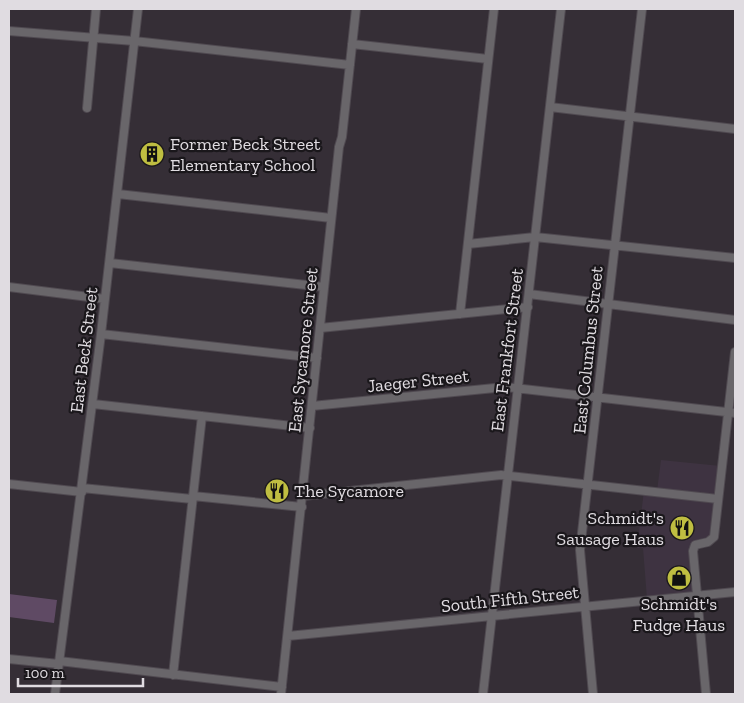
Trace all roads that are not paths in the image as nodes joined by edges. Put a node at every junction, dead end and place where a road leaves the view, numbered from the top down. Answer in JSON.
{"nodes":[{"id":1,"x":96,"y":9,"type":"edge"},
{"id":2,"x":138,"y":9,"type":"edge"},
{"id":3,"x":356,"y":9,"type":"edge"},
{"id":4,"x":494,"y":9,"type":"edge"},
{"id":5,"x":561,"y":9,"type":"edge"},
{"id":6,"x":642,"y":9,"type":"edge"},
{"id":7,"x":9,"y":31,"type":"edge"},
{"id":8,"x":93,"y":39,"type":"junction"},
{"id":9,"x":134,"y":41,"type":"junction"},
{"id":10,"x":352,"y":44,"type":"junction"},
{"id":11,"x":488,"y":59,"type":"junction"},
{"id":12,"x":350,"y":65,"type":"junction"},
{"id":13,"x":550,"y":107,"type":"junction"},
{"id":14,"x":86,"y":108,"type":"dead end"},
{"id":15,"x":630,"y":116,"type":"junction"},
{"id":16,"x":735,"y":129,"type":"edge"},
{"id":17,"x":118,"y":194,"type":"junction"},
{"id":18,"x":332,"y":218,"type":"junction"},
{"id":19,"x":535,"y":237,"type":"junction"},
{"id":20,"x":468,"y":244,"type":"junction"},
{"id":21,"x":615,"y":244,"type":"junction"},
{"id":22,"x":735,"y":258,"type":"edge"},
{"id":23,"x":110,"y":263,"type":"junction"},
{"id":24,"x":9,"y":287,"type":"edge"},
{"id":25,"x":324,"y":287,"type":"junction"},
{"id":26,"x":529,"y":294,"type":"junction"},
{"id":27,"x":105,"y":299,"type":"junction"},
{"id":28,"x":609,"y":304,"type":"junction"},
{"id":29,"x":528,"y":307,"type":"junction"},
{"id":30,"x":460,"y":314,"type":"junction"},
{"id":31,"x":735,"y":320,"type":"edge"},
{"id":32,"x":320,"y":328,"type":"junction"},
{"id":33,"x":101,"y":334,"type":"junction"},
{"id":34,"x":735,"y":352,"type":"edge"},
{"id":35,"x":317,"y":358,"type":"junction"},
{"id":36,"x":518,"y":389,"type":"junction"},
{"id":37,"x":598,"y":398,"type":"junction"},
{"id":38,"x":93,"y":404,"type":"junction"},
{"id":39,"x":312,"y":406,"type":"junction"},
{"id":40,"x":732,"y":413,"type":"edge"},
{"id":41,"x":202,"y":416,"type":"junction"},
{"id":42,"x":310,"y":428,"type":"junction"},
{"id":43,"x":508,"y":475,"type":"junction"},
{"id":44,"x":9,"y":484,"type":"edge"},
{"id":45,"x":588,"y":484,"type":"junction"},
{"id":46,"x":82,"y":490,"type":"junction"},
{"id":47,"x":303,"y":496,"type":"junction"},
{"id":48,"x":193,"y":497,"type":"junction"},
{"id":49,"x":718,"y":499,"type":"junction"},
{"id":50,"x":302,"y":507,"type":"junction"},
{"id":51,"x":735,"y":592,"type":"edge"},
{"id":52,"x":696,"y":596,"type":"junction"},
{"id":53,"x":585,"y":607,"type":"junction"},
{"id":54,"x":492,"y":616,"type":"junction"},
{"id":55,"x":288,"y":636,"type":"junction"},
{"id":56,"x":9,"y":659,"type":"edge"},
{"id":57,"x":59,"y":663,"type":"junction"},
{"id":58,"x":172,"y":675,"type":"junction"},
{"id":59,"x":282,"y":691,"type":"edge"},
{"id":60,"x":55,"y":694,"type":"edge"},
{"id":61,"x":483,"y":694,"type":"edge"},
{"id":62,"x":593,"y":694,"type":"edge"},
{"id":63,"x":706,"y":694,"type":"edge"}],
"edges":[{"from":1,"to":8,"type":"street"},
{"from":2,"to":9,"type":"street","name":"East Beck Street"},
{"from":3,"to":10,"type":"street","name":"East Sycamore Street"},
{"from":4,"to":11,"type":"street"},
{"from":5,"to":13,"type":"street","name":"East Frankfort Street"},
{"from":6,"to":15,"type":"street","name":"East Columbus Street"},
{"from":7,"to":8,"type":"street"},
{"from":8,"to":9,"type":"street"},
{"from":8,"to":14,"type":"street"},
{"from":9,"to":12,"type":"street"},
{"from":9,"to":17,"type":"street","name":"East Beck Street"},
{"from":10,"to":11,"type":"street"},
{"from":10,"to":12,"type":"street","name":"East Sycamore Street"},
{"from":11,"to":20,"type":"street"},
{"from":12,"to":18,"type":"street","name":"East Sycamore Street"},
{"from":13,"to":15,"type":"street"},
{"from":13,"to":19,"type":"street","name":"East Frankfort Street"},
{"from":15,"to":16,"type":"street"},
{"from":15,"to":21,"type":"street","name":"East Columbus Street"},
{"from":17,"to":18,"type":"street"},
{"from":17,"to":23,"type":"street","name":"East Beck Street"},
{"from":18,"to":25,"type":"street","name":"East Sycamore Street"},
{"from":19,"to":20,"type":"street"},
{"from":19,"to":21,"type":"street"},
{"from":19,"to":26,"type":"street","name":"East Frankfort Street"},
{"from":20,"to":30,"type":"street"},
{"from":21,"to":22,"type":"street"},
{"from":21,"to":28,"type":"street","name":"East Columbus Street"},
{"from":23,"to":25,"type":"street"},
{"from":23,"to":27,"type":"street","name":"East Beck Street"},
{"from":24,"to":27,"type":"street"},
{"from":25,"to":32,"type":"street","name":"East Sycamore Street"},
{"from":26,"to":28,"type":"street"},
{"from":26,"to":29,"type":"street","name":"East Frankfort Street"},
{"from":27,"to":33,"type":"street","name":"East Beck Street"},
{"from":28,"to":31,"type":"street"},
{"from":28,"to":37,"type":"street","name":"East Columbus Street"},
{"from":29,"to":30,"type":"street"},
{"from":29,"to":36,"type":"street","name":"East Frankfort Street"},
{"from":30,"to":32,"type":"street"},
{"from":32,"to":35,"type":"street","name":"East Sycamore Street"},
{"from":33,"to":35,"type":"street"},
{"from":33,"to":38,"type":"street","name":"East Beck Street"},
{"from":34,"to":40,"type":"street"},
{"from":35,"to":39,"type":"street","name":"East Sycamore Street"},
{"from":36,"to":37,"type":"street","name":"Jaeger Street"},
{"from":36,"to":39,"type":"street","name":"Jaeger Street"},
{"from":36,"to":43,"type":"street","name":"East Frankfort Street"},
{"from":37,"to":40,"type":"street","name":"Jaeger Street"},
{"from":37,"to":45,"type":"street","name":"East Columbus Street"},
{"from":38,"to":41,"type":"street"},
{"from":38,"to":46,"type":"street","name":"East Beck Street"},
{"from":39,"to":42,"type":"street","name":"East Sycamore Street"},
{"from":40,"to":49,"type":"street"},
{"from":41,"to":42,"type":"street"},
{"from":41,"to":48,"type":"street"},
{"from":42,"to":47,"type":"street","name":"East Sycamore Street"},
{"from":43,"to":45,"type":"street"},
{"from":43,"to":47,"type":"street"},
{"from":43,"to":54,"type":"street","name":"East Frankfort Street"},
{"from":44,"to":46,"type":"street"},
{"from":45,"to":49,"type":"street"},
{"from":45,"to":53,"type":"street","name":"East Columbus Street"},
{"from":46,"to":48,"type":"street"},
{"from":46,"to":57,"type":"street","name":"East Beck Street"},
{"from":47,"to":50,"type":"street","name":"East Sycamore Street"},
{"from":48,"to":50,"type":"street"},
{"from":48,"to":58,"type":"street"},
{"from":49,"to":52,"type":"street"},
{"from":50,"to":55,"type":"street","name":"East Sycamore Street"},
{"from":51,"to":52,"type":"street","name":"South Fifth Street"},
{"from":52,"to":53,"type":"street","name":"South Fifth Street"},
{"from":52,"to":63,"type":"street"},
{"from":53,"to":54,"type":"street","name":"South Fifth Street"},
{"from":53,"to":62,"type":"street","name":"East Columbus Street"},
{"from":54,"to":55,"type":"street","name":"South Fifth Street"},
{"from":54,"to":61,"type":"street","name":"East Frankfort Street"},
{"from":55,"to":59,"type":"street","name":"East Sycamore Street"},
{"from":56,"to":57,"type":"street"},
{"from":57,"to":58,"type":"street"},
{"from":57,"to":60,"type":"street","name":"East Beck Street"},
{"from":58,"to":59,"type":"street"}]}
